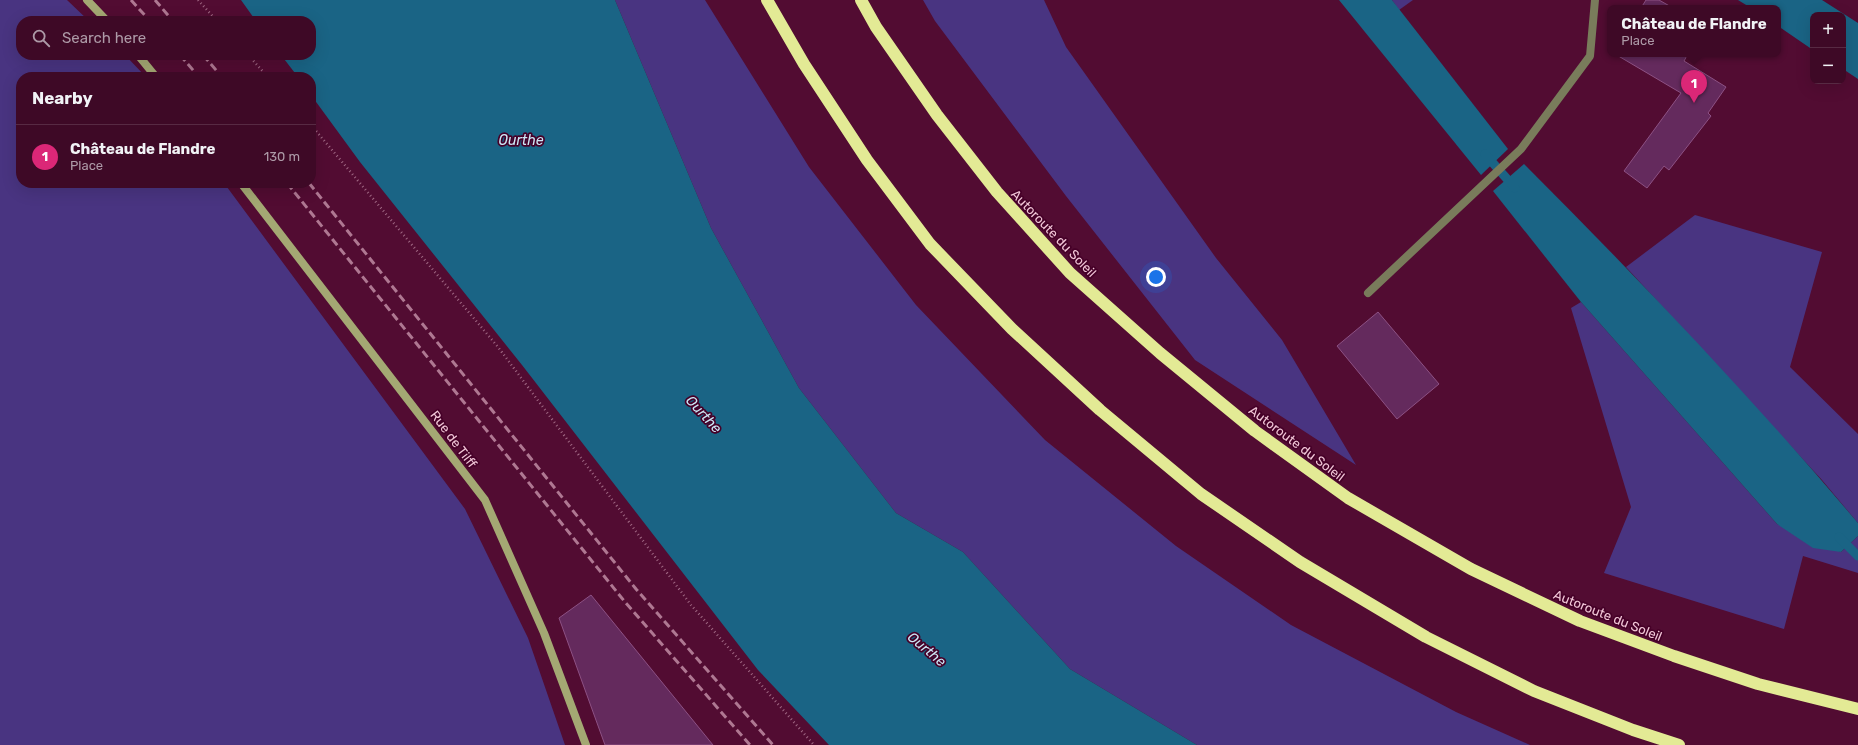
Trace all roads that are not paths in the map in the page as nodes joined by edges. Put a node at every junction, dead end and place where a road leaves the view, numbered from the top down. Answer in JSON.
{"nodes":[{"id":1,"x":87,"y":0,"type":"edge"},
{"id":2,"x":767,"y":0,"type":"edge"},
{"id":3,"x":860,"y":0,"type":"edge"},
{"id":4,"x":1595,"y":0,"type":"edge"},
{"id":5,"x":103,"y":16,"type":"edge"},
{"id":6,"x":142,"y":60,"type":"edge"},
{"id":7,"x":152,"y":72,"type":"edge"},
{"id":8,"x":245,"y":188,"type":"edge"},
{"id":9,"x":1368,"y":293,"type":"dead end"},
{"id":10,"x":1858,"y":709,"type":"edge"},
{"id":11,"x":586,"y":745,"type":"edge"},
{"id":12,"x":1679,"y":745,"type":"edge"}],
"edges":[{"from":1,"to":5,"type":"main road"},
{"from":2,"to":12,"type":"highway"},
{"from":3,"to":10,"type":"highway","name":"Autoroute du Soleil"},
{"from":4,"to":9,"type":"lane"},
{"from":6,"to":7,"type":"main road"},
{"from":8,"to":11,"type":"main road","name":"Rue de Tilff"}]}
